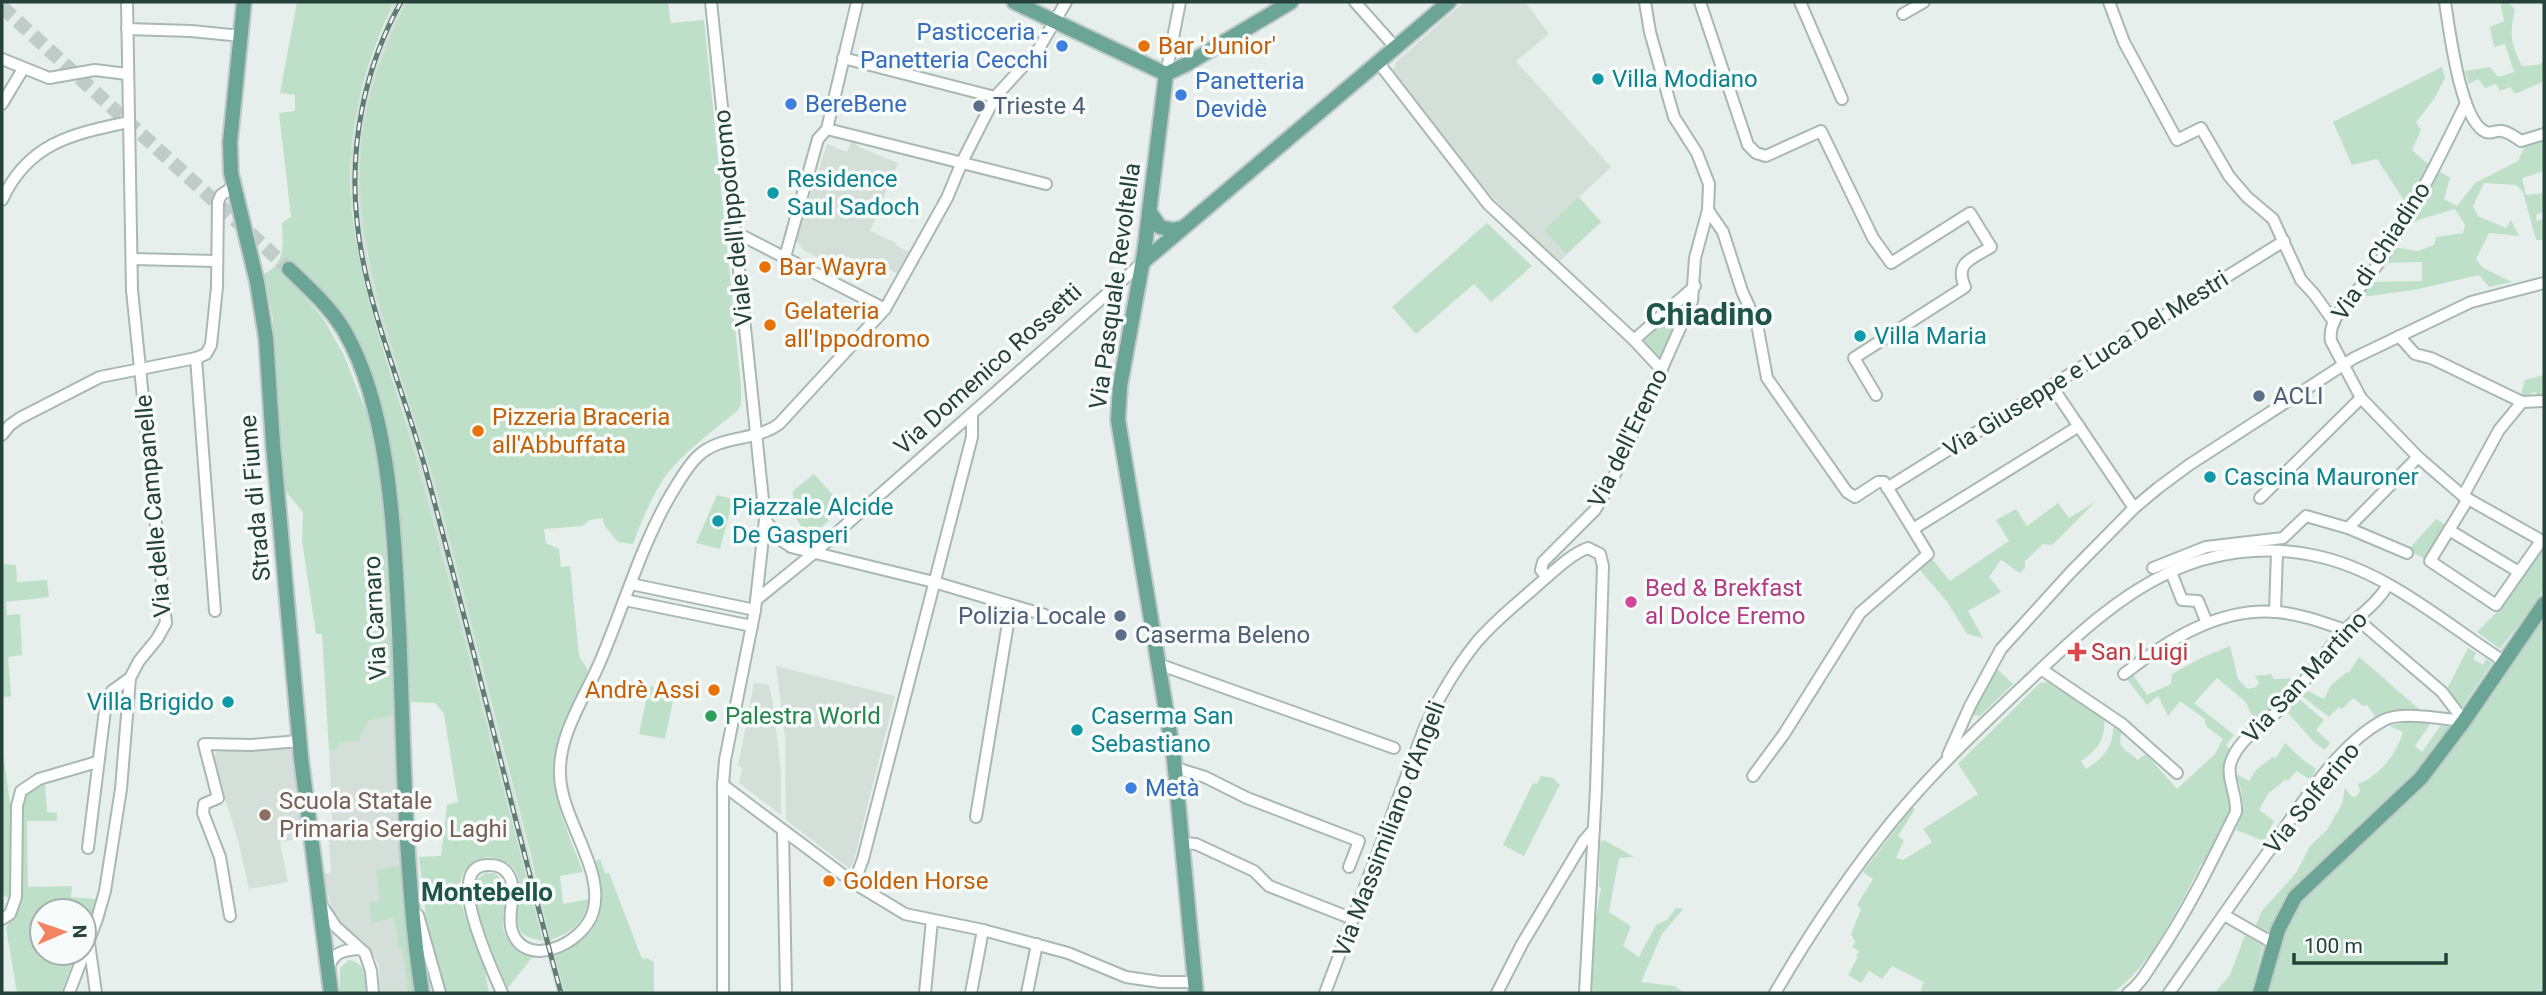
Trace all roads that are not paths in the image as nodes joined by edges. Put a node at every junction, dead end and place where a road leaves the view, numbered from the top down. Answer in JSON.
{"nodes":[{"id":1,"x":127,"y":2,"type":"edge"},
{"id":2,"x":244,"y":2,"type":"edge"},
{"id":3,"x":710,"y":2,"type":"edge"},
{"id":4,"x":857,"y":2,"type":"edge"},
{"id":5,"x":1014,"y":2,"type":"edge"},
{"id":6,"x":1066,"y":2,"type":"edge"},
{"id":7,"x":1180,"y":2,"type":"edge"},
{"id":8,"x":1291,"y":2,"type":"edge"},
{"id":9,"x":1355,"y":2,"type":"edge"},
{"id":10,"x":1448,"y":2,"type":"edge"},
{"id":11,"x":1645,"y":2,"type":"edge"},
{"id":12,"x":1700,"y":2,"type":"edge"},
{"id":13,"x":1800,"y":2,"type":"edge"},
{"id":14,"x":1924,"y":2,"type":"edge"},
{"id":15,"x":2109,"y":2,"type":"edge"},
{"id":16,"x":2445,"y":2,"type":"edge"},
{"id":17,"x":1903,"y":14,"type":"dead end"},
{"id":18,"x":1055,"y":23,"type":"junction"},
{"id":19,"x":127,"y":29,"type":"junction"},
{"id":20,"x":241,"y":36,"type":"junction"},
{"id":21,"x":1395,"y":47,"type":"junction"},
{"id":22,"x":843,"y":58,"type":"junction"},
{"id":23,"x":2,"y":59,"type":"edge"},
{"id":24,"x":1378,"y":62,"type":"junction"},
{"id":25,"x":23,"y":69,"type":"junction"},
{"id":26,"x":127,"y":74,"type":"junction"},
{"id":27,"x":1166,"y":74,"type":"junction"},
{"id":28,"x":995,"y":97,"type":"junction"},
{"id":29,"x":1842,"y":99,"type":"dead end"},
{"id":30,"x":2466,"y":103,"type":"junction"},
{"id":31,"x":2,"y":104,"type":"edge"},
{"id":32,"x":128,"y":122,"type":"junction"},
{"id":33,"x":827,"y":129,"type":"junction"},
{"id":34,"x":2544,"y":134,"type":"edge"},
{"id":35,"x":962,"y":162,"type":"junction"},
{"id":36,"x":1046,"y":184,"type":"dead end"},
{"id":37,"x":233,"y":187,"type":"junction"},
{"id":38,"x":2,"y":200,"type":"edge"},
{"id":39,"x":1149,"y":211,"type":"junction"},
{"id":40,"x":1708,"y":211,"type":"junction"},
{"id":41,"x":1182,"y":228,"type":"junction"},
{"id":42,"x":733,"y":231,"type":"junction"},
{"id":43,"x":2284,"y":242,"type":"junction"},
{"id":44,"x":785,"y":257,"type":"junction"},
{"id":45,"x":132,"y":258,"type":"junction"},
{"id":46,"x":218,"y":261,"type":"junction"},
{"id":47,"x":1143,"y":262,"type":"junction"},
{"id":48,"x":289,"y":269,"type":"tunnel mouth"},
{"id":49,"x":2544,"y":283,"type":"edge"},
{"id":50,"x":1695,"y":286,"type":"junction"},
{"id":51,"x":885,"y":309,"type":"junction"},
{"id":52,"x":2333,"y":322,"type":"junction"},
{"id":53,"x":2399,"y":336,"type":"junction"},
{"id":54,"x":1634,"y":340,"type":"junction"},
{"id":55,"x":196,"y":358,"type":"junction"},
{"id":56,"x":2343,"y":365,"type":"junction"},
{"id":57,"x":141,"y":369,"type":"junction"},
{"id":58,"x":1662,"y":370,"type":"junction"},
{"id":59,"x":2051,"y":385,"type":"junction"},
{"id":60,"x":1876,"y":395,"type":"dead end"},
{"id":61,"x":2361,"y":398,"type":"junction"},
{"id":62,"x":2544,"y":401,"type":"edge"},
{"id":63,"x":2522,"y":402,"type":"junction"},
{"id":64,"x":972,"y":415,"type":"junction"},
{"id":65,"x":2079,"y":426,"type":"junction"},
{"id":66,"x":2,"y":435,"type":"edge"},
{"id":67,"x":756,"y":435,"type":"junction"},
{"id":68,"x":2418,"y":457,"type":"junction"},
{"id":69,"x":1887,"y":488,"type":"junction"},
{"id":70,"x":2260,"y":498,"type":"dead end"},
{"id":71,"x":2466,"y":498,"type":"junction"},
{"id":72,"x":2134,"y":508,"type":"junction"},
{"id":73,"x":765,"y":519,"type":"junction"},
{"id":74,"x":2348,"y":528,"type":"junction"},
{"id":75,"x":1913,"y":529,"type":"junction"},
{"id":76,"x":2449,"y":530,"type":"junction"},
{"id":77,"x":2542,"y":542,"type":"edge"},
{"id":78,"x":2277,"y":551,"type":"junction"},
{"id":79,"x":814,"y":553,"type":"junction"},
{"id":80,"x":2407,"y":554,"type":"dead end"},
{"id":81,"x":2153,"y":568,"type":"dead end"},
{"id":82,"x":2171,"y":572,"type":"junction"},
{"id":83,"x":2519,"y":572,"type":"junction"},
{"id":84,"x":1547,"y":577,"type":"junction"},
{"id":85,"x":934,"y":582,"type":"junction"},
{"id":86,"x":631,"y":584,"type":"junction"},
{"id":87,"x":2388,"y":585,"type":"junction"},
{"id":88,"x":625,"y":600,"type":"junction"},
{"id":89,"x":2544,"y":604,"type":"edge"},
{"id":90,"x":756,"y":605,"type":"junction"},
{"id":91,"x":1011,"y":605,"type":"junction"},
{"id":92,"x":215,"y":611,"type":"dead end"},
{"id":93,"x":2275,"y":612,"type":"junction"},
{"id":94,"x":1045,"y":615,"type":"dead end"},
{"id":95,"x":2357,"y":619,"type":"junction"},
{"id":96,"x":2207,"y":622,"type":"junction"},
{"id":97,"x":752,"y":626,"type":"junction"},
{"id":98,"x":2345,"y":630,"type":"junction"},
{"id":99,"x":2505,"y":662,"type":"junction"},
{"id":100,"x":1158,"y":664,"type":"junction"},
{"id":101,"x":2041,"y":669,"type":"junction"},
{"id":102,"x":2124,"y":674,"type":"dead end"},
{"id":103,"x":130,"y":678,"type":"junction"},
{"id":104,"x":2464,"y":721,"type":"junction"},
{"id":105,"x":299,"y":741,"type":"junction"},
{"id":106,"x":1394,"y":748,"type":"dead end"},
{"id":107,"x":1946,"y":760,"type":"junction"},
{"id":108,"x":97,"y":762,"type":"junction"},
{"id":109,"x":1176,"y":768,"type":"junction"},
{"id":110,"x":2176,"y":773,"type":"dead end"},
{"id":111,"x":1753,"y":776,"type":"dead end"},
{"id":112,"x":723,"y":785,"type":"junction"},
{"id":113,"x":976,"y":817,"type":"dead end"},
{"id":114,"x":1594,"y":829,"type":"junction"},
{"id":115,"x":783,"y":831,"type":"junction"},
{"id":116,"x":1183,"y":843,"type":"junction"},
{"id":117,"x":88,"y":848,"type":"dead end"},
{"id":118,"x":1349,"y":867,"type":"dead end"},
{"id":119,"x":411,"y":883,"type":"junction"},
{"id":120,"x":854,"y":883,"type":"junction"},
{"id":121,"x":320,"y":898,"type":"junction"},
{"id":122,"x":98,"y":912,"type":"edge"},
{"id":123,"x":2224,"y":915,"type":"junction"},
{"id":124,"x":230,"y":916,"type":"dead end"},
{"id":125,"x":2,"y":919,"type":"edge"},
{"id":126,"x":1353,"y":919,"type":"junction"},
{"id":127,"x":932,"y":920,"type":"junction"},
{"id":128,"x":983,"y":930,"type":"junction"},
{"id":129,"x":2273,"y":943,"type":"junction"},
{"id":130,"x":1038,"y":944,"type":"junction"},
{"id":131,"x":347,"y":945,"type":"junction"},
{"id":132,"x":325,"y":946,"type":"junction"},
{"id":133,"x":489,"y":956,"type":"junction"},
{"id":134,"x":79,"y":967,"type":"edge"},
{"id":135,"x":93,"y":967,"type":"edge"},
{"id":136,"x":328,"y":970,"type":"junction"},
{"id":137,"x":1196,"y":988,"type":"edge"},
{"id":138,"x":69,"y":993,"type":"edge"},
{"id":139,"x":96,"y":993,"type":"edge"},
{"id":140,"x":331,"y":993,"type":"edge"},
{"id":141,"x":373,"y":993,"type":"edge"},
{"id":142,"x":422,"y":993,"type":"edge"},
{"id":143,"x":440,"y":993,"type":"edge"},
{"id":144,"x":496,"y":993,"type":"edge"},
{"id":145,"x":502,"y":993,"type":"edge"},
{"id":146,"x":723,"y":993,"type":"edge"},
{"id":147,"x":786,"y":993,"type":"edge"},
{"id":148,"x":925,"y":993,"type":"edge"},
{"id":149,"x":971,"y":993,"type":"edge"},
{"id":150,"x":1027,"y":993,"type":"edge"},
{"id":151,"x":1325,"y":993,"type":"edge"},
{"id":152,"x":1497,"y":993,"type":"edge"},
{"id":153,"x":1585,"y":993,"type":"edge"},
{"id":154,"x":1775,"y":993,"type":"edge"},
{"id":155,"x":2128,"y":993,"type":"edge"},
{"id":156,"x":2169,"y":993,"type":"edge"},
{"id":157,"x":2260,"y":993,"type":"edge"}],
"edges":[{"from":1,"to":19,"type":"street","name":"Via delle Campanelle"},
{"from":2,"to":20,"type":"main road","name":"Strada di Fiume"},
{"from":3,"to":42,"type":"street","name":"Viale dell'Ippodromo"},
{"from":4,"to":22,"type":"street"},
{"from":5,"to":18,"type":"main road"},
{"from":6,"to":18,"type":"street"},
{"from":7,"to":27,"type":"street","name":"Via Pasquale Revoltella"},
{"from":8,"to":27,"type":"main road"},
{"from":9,"to":21,"type":"street"},
{"from":10,"to":21,"type":"main road","name":"Via Domenico Rossetti"},
{"from":11,"to":40,"type":"street","name":"Via dell'Eremo"},
{"from":12,"to":60,"type":"street"},
{"from":13,"to":29,"type":"street"},
{"from":14,"to":17,"type":"street"},
{"from":15,"to":43,"type":"street"},
{"from":16,"to":30,"type":"street"},
{"from":18,"to":27,"type":"main road"},
{"from":18,"to":28,"type":"street"},
{"from":19,"to":20,"type":"street"},
{"from":19,"to":26,"type":"street","name":"Via delle Campanelle"},
{"from":20,"to":37,"type":"main road","name":"Strada di Fiume"},
{"from":21,"to":24,"type":"main road","name":"Via Domenico Rossetti"},
{"from":22,"to":28,"type":"street"},
{"from":22,"to":33,"type":"street"},
{"from":23,"to":25,"type":"street"},
{"from":24,"to":41,"type":"main road","name":"Via Domenico Rossetti"},
{"from":24,"to":54,"type":"street"},
{"from":25,"to":26,"type":"street"},
{"from":25,"to":31,"type":"street"},
{"from":26,"to":32,"type":"street","name":"Via delle Campanelle"},
{"from":27,"to":39,"type":"main road","name":"Via Pasquale Revoltella"},
{"from":28,"to":35,"type":"street"},
{"from":30,"to":34,"type":"street"},
{"from":30,"to":52,"type":"street","name":"Via di Chiadino"},
{"from":32,"to":38,"type":"street"},
{"from":32,"to":45,"type":"street","name":"Via delle Campanelle"},
{"from":33,"to":35,"type":"street"},
{"from":33,"to":44,"type":"street"},
{"from":35,"to":36,"type":"street"},
{"from":35,"to":51,"type":"street"},
{"from":37,"to":46,"type":"street"},
{"from":37,"to":105,"type":"main road","name":"Strada di Fiume"},
{"from":39,"to":41,"type":"main road"},
{"from":39,"to":47,"type":"main road","name":"Via Pasquale Revoltella"},
{"from":40,"to":50,"type":"street","name":"Via dell'Eremo"},
{"from":40,"to":69,"type":"street","name":"Via Giuseppe e Luca Del Mestri"},
{"from":41,"to":47,"type":"main road","name":"Via Domenico Rossetti"},
{"from":42,"to":44,"type":"street"},
{"from":42,"to":67,"type":"street","name":"Viale dell'Ippodromo"},
{"from":43,"to":52,"type":"street"},
{"from":43,"to":59,"type":"street","name":"Via Giuseppe e Luca Del Mestri"},
{"from":44,"to":51,"type":"street"},
{"from":45,"to":46,"type":"street"},
{"from":45,"to":57,"type":"street","name":"Via delle Campanelle"},
{"from":46,"to":55,"type":"street"},
{"from":47,"to":64,"type":"street","name":"Via Domenico Rossetti"},
{"from":47,"to":100,"type":"main road","name":"Via Pasquale Revoltella"},
{"from":48,"to":119,"type":"main road","name":"Via Carnaro"},
{"from":49,"to":53,"type":"street"},
{"from":50,"to":54,"type":"street"},
{"from":50,"to":58,"type":"street","name":"Via dell'Eremo"},
{"from":51,"to":67,"type":"street"},
{"from":52,"to":56,"type":"street","name":"Via di Chiadino"},
{"from":53,"to":56,"type":"street"},
{"from":53,"to":63,"type":"street"},
{"from":54,"to":58,"type":"street"},
{"from":55,"to":57,"type":"street"},
{"from":55,"to":92,"type":"street"},
{"from":56,"to":61,"type":"street","name":"Via di Chiadino"},
{"from":56,"to":72,"type":"street"},
{"from":57,"to":66,"type":"street"},
{"from":57,"to":103,"type":"street","name":"Via delle Campanelle"},
{"from":58,"to":84,"type":"street","name":"Via dell'Eremo"},
{"from":59,"to":65,"type":"street"},
{"from":59,"to":69,"type":"street","name":"Via Giuseppe e Luca Del Mestri"},
{"from":61,"to":68,"type":"street","name":"Via di Chiadino"},
{"from":61,"to":70,"type":"street"},
{"from":62,"to":63,"type":"street"},
{"from":63,"to":71,"type":"street"},
{"from":64,"to":79,"type":"street","name":"Via Domenico Rossetti"},
{"from":64,"to":85,"type":"street"},
{"from":65,"to":72,"type":"street"},
{"from":65,"to":75,"type":"street"},
{"from":67,"to":73,"type":"street"},
{"from":67,"to":86,"type":"street"},
{"from":68,"to":71,"type":"street","name":"Via di Chiadino"},
{"from":68,"to":74,"type":"street"},
{"from":69,"to":75,"type":"street"},
{"from":71,"to":76,"type":"street"},
{"from":71,"to":77,"type":"street","name":"Via di Chiadino"},
{"from":72,"to":107,"type":"street"},
{"from":73,"to":79,"type":"street"},
{"from":73,"to":90,"type":"street"},
{"from":74,"to":80,"type":"street"},
{"from":74,"to":81,"type":"street"},
{"from":75,"to":111,"type":"street"},
{"from":76,"to":83,"type":"street"},
{"from":76,"to":83,"type":"street","name":"Via di Chiadino"},
{"from":77,"to":83,"type":"street","name":"Via di Chiadino"},
{"from":78,"to":82,"type":"street"},
{"from":78,"to":87,"type":"street"},
{"from":78,"to":93,"type":"street"},
{"from":79,"to":85,"type":"street"},
{"from":79,"to":90,"type":"street"},
{"from":82,"to":96,"type":"street"},
{"from":82,"to":101,"type":"street"},
{"from":84,"to":114,"type":"street"},
{"from":84,"to":126,"type":"street","name":"Via Massimiliano d'Angeli"},
{"from":85,"to":91,"type":"street"},
{"from":85,"to":120,"type":"street"},
{"from":86,"to":88,"type":"street"},
{"from":86,"to":90,"type":"street"},
{"from":87,"to":95,"type":"street","name":"Via San Martino"},
{"from":87,"to":99,"type":"street"},
{"from":88,"to":97,"type":"street"},
{"from":88,"to":133,"type":"street"},
{"from":89,"to":99,"type":"main road"},
{"from":90,"to":97,"type":"street"},
{"from":91,"to":94,"type":"street"},
{"from":91,"to":113,"type":"street"},
{"from":93,"to":96,"type":"street"},
{"from":93,"to":98,"type":"street"},
{"from":95,"to":98,"type":"street","name":"Via San Martino"},
{"from":95,"to":104,"type":"street"},
{"from":96,"to":102,"type":"street"},
{"from":97,"to":112,"type":"street"},
{"from":98,"to":155,"type":"street","name":"Via San Martino"},
{"from":99,"to":104,"type":"main road"},
{"from":100,"to":106,"type":"street"},
{"from":100,"to":109,"type":"main road","name":"Via Pasquale Revoltella"},
{"from":101,"to":107,"type":"street"},
{"from":101,"to":110,"type":"street"},
{"from":103,"to":108,"type":"street"},
{"from":103,"to":122,"type":"street","name":"Via delle Campanelle"},
{"from":104,"to":123,"type":"street","name":"Via Solferino"},
{"from":104,"to":129,"type":"main road"},
{"from":105,"to":121,"type":"main road","name":"Strada di Fiume"},
{"from":105,"to":124,"type":"street"},
{"from":107,"to":154,"type":"street"},
{"from":108,"to":117,"type":"street"},
{"from":108,"to":125,"type":"street"},
{"from":109,"to":116,"type":"main road","name":"Via Pasquale Revoltella"},
{"from":109,"to":118,"type":"street"},
{"from":112,"to":115,"type":"street"},
{"from":112,"to":146,"type":"street"},
{"from":114,"to":152,"type":"street"},
{"from":114,"to":153,"type":"street"},
{"from":115,"to":120,"type":"street"},
{"from":115,"to":147,"type":"street"},
{"from":116,"to":126,"type":"street"},
{"from":116,"to":137,"type":"main road","name":"Via Pasquale Revoltella"},
{"from":119,"to":142,"type":"main road","name":"Via Carnaro"},
{"from":119,"to":143,"type":"street"},
{"from":120,"to":127,"type":"street"},
{"from":121,"to":131,"type":"street"},
{"from":121,"to":132,"type":"main road","name":"Strada di Fiume"},
{"from":123,"to":129,"type":"street"},
{"from":123,"to":156,"type":"street","name":"Via Solferino"},
{"from":126,"to":151,"type":"street","name":"Via Massimiliano d'Angeli"},
{"from":127,"to":128,"type":"street"},
{"from":127,"to":148,"type":"street"},
{"from":128,"to":130,"type":"street"},
{"from":128,"to":149,"type":"street"},
{"from":129,"to":157,"type":"main road"},
{"from":130,"to":137,"type":"street"},
{"from":130,"to":150,"type":"street"},
{"from":131,"to":132,"type":"street"},
{"from":131,"to":136,"type":"street"},
{"from":131,"to":141,"type":"street"},
{"from":132,"to":136,"type":"main road","name":"Strada di Fiume"},
{"from":133,"to":144,"type":"street"},
{"from":133,"to":145,"type":"street"},
{"from":134,"to":138,"type":"street","name":"Via delle Campanelle"},
{"from":135,"to":139,"type":"street"},
{"from":136,"to":140,"type":"main road","name":"Strada di Fiume"}]}
